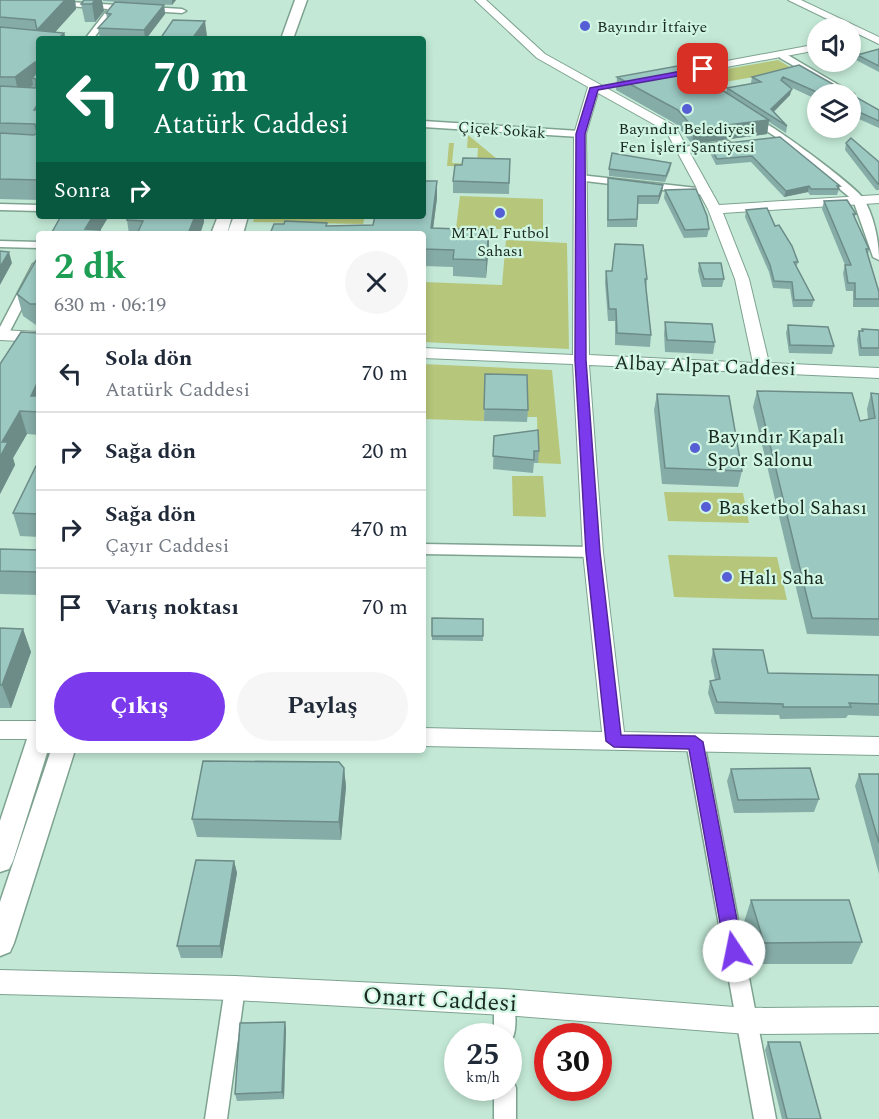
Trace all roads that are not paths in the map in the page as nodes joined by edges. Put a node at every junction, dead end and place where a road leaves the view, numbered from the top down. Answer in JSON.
{"nodes":[{"id":1,"x":189,"y":0,"type":"edge"},
{"id":2,"x":301,"y":0,"type":"edge"},
{"id":3,"x":312,"y":0,"type":"edge"},
{"id":4,"x":480,"y":0,"type":"edge"},
{"id":5,"x":793,"y":0,"type":"edge"},
{"id":6,"x":45,"y":2,"type":"edge"},
{"id":7,"x":114,"y":7,"type":"junction"},
{"id":8,"x":182,"y":11,"type":"junction"},
{"id":9,"x":176,"y":20,"type":"edge"},
{"id":10,"x":879,"y":33,"type":"edge"},
{"id":11,"x":866,"y":35,"type":"junction"},
{"id":12,"x":91,"y":36,"type":"edge"},
{"id":13,"x":288,"y":36,"type":"edge"},
{"id":14,"x":301,"y":36,"type":"edge"},
{"id":15,"x":861,"y":36,"type":"edge"},
{"id":16,"x":879,"y":41,"type":"edge"},
{"id":17,"x":807,"y":50,"type":"edge"},
{"id":18,"x":783,"y":56,"type":"junction"},
{"id":19,"x":661,"y":76,"type":"edge"},
{"id":20,"x":616,"y":84,"type":"edge"},
{"id":21,"x":831,"y":84,"type":"edge"},
{"id":22,"x":594,"y":88,"type":"junction"},
{"id":23,"x":742,"y":111,"type":"edge"},
{"id":24,"x":426,"y":124,"type":"edge"},
{"id":25,"x":580,"y":134,"type":"junction"},
{"id":26,"x":782,"y":137,"type":"junction"},
{"id":27,"x":760,"y":140,"type":"edge"},
{"id":28,"x":738,"y":142,"type":"edge"},
{"id":29,"x":683,"y":150,"type":"junction"},
{"id":30,"x":580,"y":178,"type":"junction"},
{"id":31,"x":706,"y":192,"type":"junction"},
{"id":32,"x":858,"y":199,"type":"junction"},
{"id":33,"x":879,"y":199,"type":"edge"},
{"id":34,"x":0,"y":207,"type":"edge"},
{"id":35,"x":36,"y":208,"type":"edge"},
{"id":36,"x":715,"y":208,"type":"junction"},
{"id":37,"x":0,"y":244,"type":"edge"},
{"id":38,"x":36,"y":245,"type":"edge"},
{"id":39,"x":879,"y":257,"type":"edge"},
{"id":40,"x":36,"y":270,"type":"edge"},
{"id":41,"x":1,"y":335,"type":"edge"},
{"id":42,"x":35,"y":337,"type":"edge"},
{"id":43,"x":426,"y":352,"type":"edge"},
{"id":44,"x":18,"y":354,"type":"edge"},
{"id":45,"x":581,"y":360,"type":"junction"},
{"id":46,"x":762,"y":367,"type":"junction"},
{"id":47,"x":879,"y":373,"type":"edge"},
{"id":48,"x":426,"y":549,"type":"edge"},
{"id":49,"x":593,"y":552,"type":"junction"},
{"id":50,"x":0,"y":730,"type":"edge"},
{"id":51,"x":36,"y":730,"type":"edge"},
{"id":52,"x":426,"y":737,"type":"edge"},
{"id":53,"x":614,"y":741,"type":"junction"},
{"id":54,"x":695,"y":742,"type":"junction"},
{"id":55,"x":879,"y":746,"type":"edge"},
{"id":56,"x":36,"y":748,"type":"edge"},
{"id":57,"x":62,"y":753,"type":"edge"},
{"id":58,"x":0,"y":861,"type":"edge"},
{"id":59,"x":0,"y":943,"type":"edge"},
{"id":60,"x":0,"y":982,"type":"edge"},
{"id":61,"x":235,"y":988,"type":"junction"},
{"id":62,"x":504,"y":1002,"type":"junction"},
{"id":63,"x":879,"y":1020,"type":"edge"},
{"id":64,"x":747,"y":1021,"type":"junction"},
{"id":65,"x":504,"y":1023,"type":"edge"},
{"id":66,"x":505,"y":1101,"type":"edge"},
{"id":67,"x":216,"y":1119,"type":"edge"},
{"id":68,"x":505,"y":1119,"type":"edge"},
{"id":69,"x":765,"y":1119,"type":"edge"}],
"edges":[{"from":1,"to":8,"type":"street"},
{"from":2,"to":13,"type":"main road"},
{"from":3,"to":14,"type":"main road"},
{"from":4,"to":22,"type":"street"},
{"from":5,"to":11,"type":"street"},
{"from":6,"to":7,"type":"street"},
{"from":7,"to":8,"type":"street"},
{"from":7,"to":12,"type":"street"},
{"from":8,"to":9,"type":"street"},
{"from":10,"to":11,"type":"street"},
{"from":11,"to":15,"type":"street"},
{"from":11,"to":16,"type":"street"},
{"from":17,"to":18,"type":"street"},
{"from":18,"to":19,"type":"street"},
{"from":18,"to":21,"type":"street"},
{"from":20,"to":22,"type":"street"},
{"from":22,"to":25,"type":"street"},
{"from":22,"to":29,"type":"street"},
{"from":23,"to":26,"type":"street"},
{"from":24,"to":25,"type":"street","name":"Çiçek Sokak"},
{"from":25,"to":30,"type":"street"},
{"from":26,"to":27,"type":"street"},
{"from":26,"to":32,"type":"street"},
{"from":28,"to":29,"type":"street"},
{"from":29,"to":31,"type":"street"},
{"from":30,"to":31,"type":"street"},
{"from":30,"to":45,"type":"street"},
{"from":31,"to":36,"type":"street"},
{"from":32,"to":33,"type":"street"},
{"from":32,"to":36,"type":"street"},
{"from":32,"to":39,"type":"street"},
{"from":34,"to":35,"type":"street"},
{"from":36,"to":46,"type":"street"},
{"from":37,"to":38,"type":"street"},
{"from":40,"to":41,"type":"street"},
{"from":41,"to":42,"type":"street"},
{"from":42,"to":44,"type":"street"},
{"from":43,"to":45,"type":"street","name":"Albay Alpat Caddesi"},
{"from":45,"to":46,"type":"street","name":"Albay Alpat Caddesi"},
{"from":45,"to":49,"type":"street"},
{"from":46,"to":47,"type":"street","name":"Albay Alpat Caddesi"},
{"from":48,"to":49,"type":"street"},
{"from":49,"to":53,"type":"street"},
{"from":50,"to":51,"type":"street"},
{"from":52,"to":53,"type":"street"},
{"from":53,"to":54,"type":"street"},
{"from":54,"to":55,"type":"street"},
{"from":54,"to":64,"type":"street"},
{"from":56,"to":58,"type":"main road"},
{"from":57,"to":59,"type":"main road"},
{"from":60,"to":61,"type":"street","name":"Onart Caddesi"},
{"from":61,"to":62,"type":"street","name":"Onart Caddesi"},
{"from":61,"to":67,"type":"street"},
{"from":62,"to":64,"type":"street","name":"Onart Caddesi"},
{"from":62,"to":65,"type":"street"},
{"from":63,"to":64,"type":"street","name":"Onart Caddesi"},
{"from":64,"to":69,"type":"street"},
{"from":66,"to":68,"type":"street"}]}
